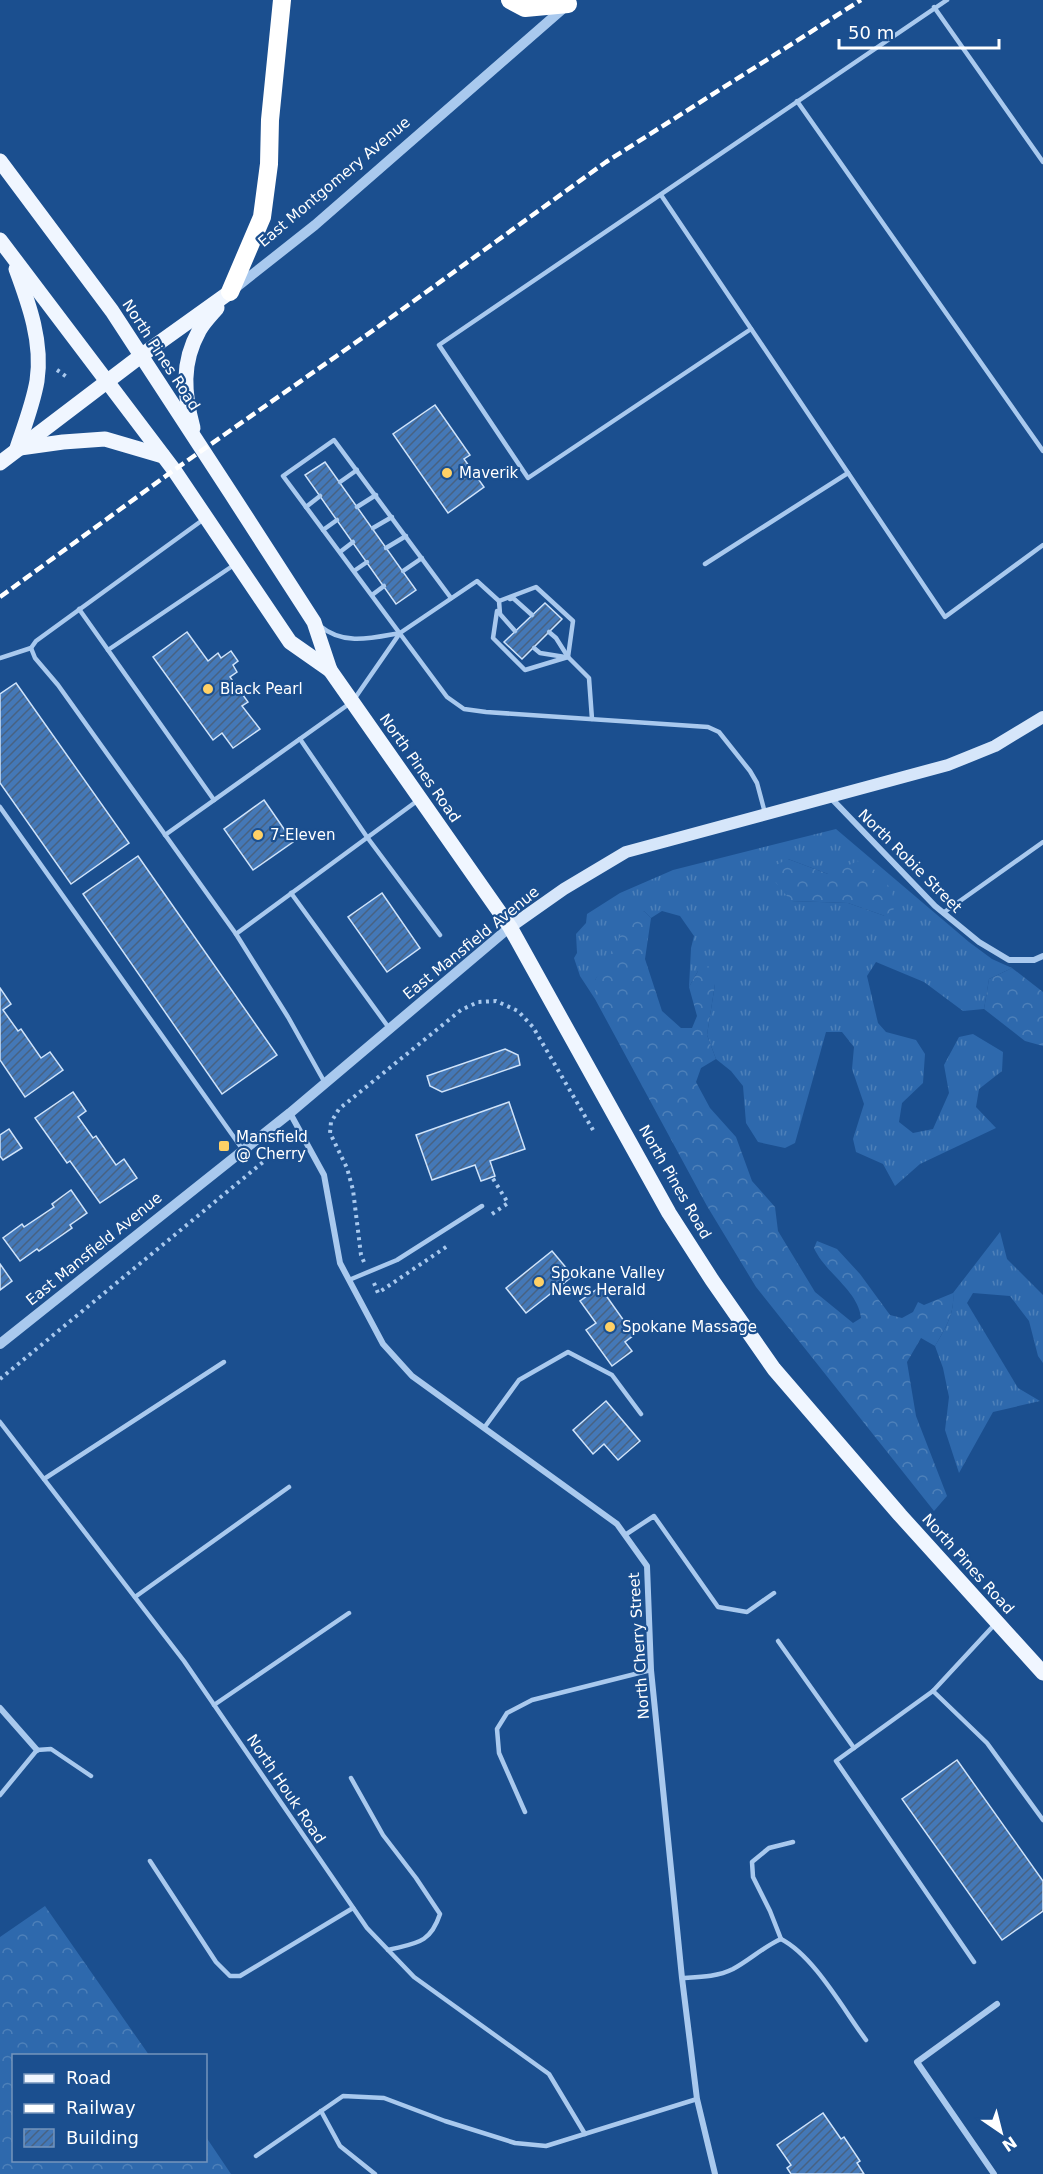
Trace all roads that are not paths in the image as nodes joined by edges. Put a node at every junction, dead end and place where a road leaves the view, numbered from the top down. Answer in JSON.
{"nodes":[{"id":1,"x":282,"y":0,"type":"edge"},
{"id":2,"x":510,"y":0,"type":"edge"},
{"id":3,"x":947,"y":0,"type":"edge"},
{"id":4,"x":571,"y":2,"type":"edge"},
{"id":5,"x":934,"y":7,"type":"junction"},
{"id":6,"x":797,"y":101,"type":"junction"},
{"id":7,"x":0,"y":161,"type":"edge"},
{"id":8,"x":1043,"y":162,"type":"edge"},
{"id":9,"x":661,"y":195,"type":"junction"},
{"id":10,"x":5,"y":246,"type":"edge"},
{"id":11,"x":230,"y":292,"type":"junction"},
{"id":12,"x":751,"y":329,"type":"junction"},
{"id":13,"x":142,"y":356,"type":"junction"},
{"id":14,"x":108,"y":381,"type":"junction"},
{"id":15,"x":196,"y":443,"type":"junction"},
{"id":16,"x":17,"y":448,"type":"junction"},
{"id":17,"x":1043,"y":452,"type":"edge"},
{"id":18,"x":164,"y":456,"type":"junction"},
{"id":19,"x":0,"y":463,"type":"edge"},
{"id":20,"x":357,"y":470,"type":"junction"},
{"id":21,"x":848,"y":473,"type":"junction"},
{"id":22,"x":340,"y":482,"type":"dead end"},
{"id":23,"x":376,"y":495,"type":"junction"},
{"id":24,"x":320,"y":496,"type":"dead end"},
{"id":25,"x":306,"y":507,"type":"junction"},
{"id":26,"x":357,"y":507,"type":"dead end"},
{"id":27,"x":392,"y":517,"type":"junction"},
{"id":28,"x":205,"y":518,"type":"junction"},
{"id":29,"x":337,"y":520,"type":"dead end"},
{"id":30,"x":373,"y":528,"type":"dead end"},
{"id":31,"x":323,"y":530,"type":"junction"},
{"id":32,"x":406,"y":536,"type":"junction"},
{"id":33,"x":353,"y":542,"type":"dead end"},
{"id":34,"x":1043,"y":545,"type":"edge"},
{"id":35,"x":386,"y":548,"type":"dead end"},
{"id":36,"x":340,"y":552,"type":"junction"},
{"id":37,"x":422,"y":558,"type":"junction"},
{"id":38,"x":367,"y":562,"type":"dead end"},
{"id":39,"x":236,"y":563,"type":"junction"},
{"id":40,"x":705,"y":564,"type":"dead end"},
{"id":41,"x":354,"y":571,"type":"junction"},
{"id":42,"x":403,"y":572,"type":"dead end"},
{"id":43,"x":384,"y":586,"type":"dead end"},
{"id":44,"x":372,"y":595,"type":"junction"},
{"id":45,"x":452,"y":597,"type":"junction"},
{"id":46,"x":499,"y":602,"type":"junction"},
{"id":47,"x":79,"y":609,"type":"junction"},
{"id":48,"x":532,"y":615,"type":"dead end"},
{"id":49,"x":314,"y":621,"type":"junction"},
{"id":50,"x":515,"y":631,"type":"dead end"},
{"id":51,"x":549,"y":632,"type":"dead end"},
{"id":52,"x":400,"y":633,"type":"junction"},
{"id":53,"x":31,"y":648,"type":"junction"},
{"id":54,"x":534,"y":648,"type":"dead end"},
{"id":55,"x":108,"y":650,"type":"junction"},
{"id":56,"x":568,"y":657,"type":"junction"},
{"id":57,"x":0,"y":658,"type":"edge"},
{"id":58,"x":330,"y":670,"type":"junction"},
{"id":59,"x":352,"y":702,"type":"junction"},
{"id":60,"x":1043,"y":717,"type":"edge"},
{"id":61,"x":592,"y":719,"type":"junction"},
{"id":62,"x":300,"y":739,"type":"junction"},
{"id":63,"x":829,"y":796,"type":"junction"},
{"id":64,"x":420,"y":799,"type":"junction"},
{"id":65,"x":214,"y":800,"type":"junction"},
{"id":66,"x":0,"y":807,"type":"edge"},
{"id":67,"x":765,"y":813,"type":"junction"},
{"id":68,"x":165,"y":835,"type":"junction"},
{"id":69,"x":367,"y":837,"type":"junction"},
{"id":70,"x":1043,"y":842,"type":"edge"},
{"id":71,"x":291,"y":893,"type":"junction"},
{"id":72,"x":943,"y":913,"type":"junction"},
{"id":73,"x":510,"y":927,"type":"junction"},
{"id":74,"x":236,"y":934,"type":"junction"},
{"id":75,"x":440,"y":935,"type":"dead end"},
{"id":76,"x":1043,"y":956,"type":"edge"},
{"id":77,"x":389,"y":1028,"type":"junction"},
{"id":78,"x":325,"y":1083,"type":"junction"},
{"id":79,"x":290,"y":1113,"type":"junction"},
{"id":80,"x":243,"y":1150,"type":"junction"},
{"id":81,"x":482,"y":1206,"type":"dead end"},
{"id":82,"x":349,"y":1280,"type":"junction"},
{"id":83,"x":0,"y":1344,"type":"edge"},
{"id":84,"x":224,"y":1362,"type":"dead end"},
{"id":85,"x":641,"y":1414,"type":"dead end"},
{"id":86,"x":0,"y":1422,"type":"edge"},
{"id":87,"x":484,"y":1428,"type":"junction"},
{"id":88,"x":44,"y":1479,"type":"junction"},
{"id":89,"x":289,"y":1487,"type":"dead end"},
{"id":90,"x":624,"y":1535,"type":"junction"},
{"id":91,"x":774,"y":1593,"type":"dead end"},
{"id":92,"x":135,"y":1597,"type":"junction"},
{"id":93,"x":349,"y":1613,"type":"dead end"},
{"id":94,"x":996,"y":1623,"type":"junction"},
{"id":95,"x":778,"y":1641,"type":"dead end"},
{"id":96,"x":651,"y":1670,"type":"junction"},
{"id":97,"x":1043,"y":1673,"type":"edge"},
{"id":98,"x":933,"y":1690,"type":"junction"},
{"id":99,"x":214,"y":1705,"type":"junction"},
{"id":100,"x":0,"y":1708,"type":"edge"},
{"id":101,"x":854,"y":1748,"type":"junction"},
{"id":102,"x":37,"y":1750,"type":"junction"},
{"id":103,"x":91,"y":1776,"type":"dead end"},
{"id":104,"x":351,"y":1778,"type":"dead end"},
{"id":105,"x":0,"y":1795,"type":"edge"},
{"id":106,"x":525,"y":1812,"type":"dead end"},
{"id":107,"x":1043,"y":1820,"type":"edge"},
{"id":108,"x":793,"y":1842,"type":"dead end"},
{"id":109,"x":150,"y":1862,"type":"dead end"},
{"id":110,"x":352,"y":1908,"type":"junction"},
{"id":111,"x":781,"y":1939,"type":"junction"},
{"id":112,"x":388,"y":1950,"type":"junction"},
{"id":113,"x":974,"y":1962,"type":"dead end"},
{"id":114,"x":682,"y":1978,"type":"junction"},
{"id":115,"x":997,"y":2004,"type":"dead end"},
{"id":116,"x":866,"y":2040,"type":"dead end"},
{"id":117,"x":697,"y":2099,"type":"junction"},
{"id":118,"x":321,"y":2111,"type":"junction"},
{"id":119,"x":585,"y":2134,"type":"junction"},
{"id":120,"x":256,"y":2156,"type":"dead end"},
{"id":121,"x":375,"y":2174,"type":"edge"},
{"id":122,"x":715,"y":2174,"type":"edge"},
{"id":123,"x":994,"y":2174,"type":"edge"}],
"edges":[{"from":1,"to":11,"type":"highway"},
{"from":2,"to":4,"type":"highway"},
{"from":3,"to":5,"type":"lane"},
{"from":4,"to":11,"type":"street","name":"East Montgomery Avenue"},
{"from":5,"to":6,"type":"lane"},
{"from":5,"to":8,"type":"lane"},
{"from":6,"to":9,"type":"lane"},
{"from":6,"to":17,"type":"lane"},
{"from":7,"to":13,"type":"main road","name":"North Pines Road"},
{"from":9,"to":12,"type":"lane"},
{"from":9,"to":12,"type":"lane"},
{"from":10,"to":14,"type":"main road","name":"North Pines Road"},
{"from":10,"to":16,"type":"main road"},
{"from":11,"to":13,"type":"main road","name":"East Montgomery Avenue"},
{"from":11,"to":15,"type":"main road"},
{"from":12,"to":21,"type":"lane"},
{"from":13,"to":14,"type":"main road","name":"East Montgomery Avenue"},
{"from":13,"to":15,"type":"main road","name":"North Pines Road"},
{"from":14,"to":16,"type":"main road","name":"East Montgomery Avenue"},
{"from":14,"to":18,"type":"main road","name":"North Pines Road"},
{"from":15,"to":49,"type":"main road","name":"North Pines Road"},
{"from":16,"to":18,"type":"main road"},
{"from":16,"to":19,"type":"main road","name":"East Montgomery Avenue"},
{"from":18,"to":28,"type":"main road","name":"North Pines Road"},
{"from":20,"to":22,"type":"lane"},
{"from":20,"to":23,"type":"lane"},
{"from":20,"to":25,"type":"lane"},
{"from":21,"to":34,"type":"lane"},
{"from":21,"to":40,"type":"lane"},
{"from":23,"to":26,"type":"lane"},
{"from":23,"to":27,"type":"lane"},
{"from":24,"to":25,"type":"lane"},
{"from":25,"to":31,"type":"lane"},
{"from":27,"to":30,"type":"lane"},
{"from":27,"to":32,"type":"lane"},
{"from":28,"to":39,"type":"main road","name":"North Pines Road"},
{"from":28,"to":47,"type":"lane"},
{"from":29,"to":31,"type":"lane"},
{"from":31,"to":36,"type":"lane"},
{"from":32,"to":35,"type":"lane"},
{"from":32,"to":37,"type":"lane"},
{"from":33,"to":36,"type":"lane"},
{"from":36,"to":41,"type":"lane"},
{"from":37,"to":42,"type":"lane"},
{"from":37,"to":45,"type":"lane"},
{"from":38,"to":41,"type":"lane"},
{"from":39,"to":55,"type":"lane"},
{"from":39,"to":58,"type":"main road","name":"North Pines Road"},
{"from":41,"to":44,"type":"lane"},
{"from":43,"to":44,"type":"lane"},
{"from":44,"to":52,"type":"lane"},
{"from":45,"to":46,"type":"lane"},
{"from":45,"to":52,"type":"lane"},
{"from":46,"to":48,"type":"lane"},
{"from":46,"to":50,"type":"lane"},
{"from":46,"to":56,"type":"lane"},
{"from":46,"to":56,"type":"lane"},
{"from":47,"to":53,"type":"lane"},
{"from":47,"to":55,"type":"lane"},
{"from":49,"to":52,"type":"lane"},
{"from":49,"to":58,"type":"main road","name":"North Pines Road"},
{"from":51,"to":56,"type":"lane"},
{"from":52,"to":59,"type":"lane"},
{"from":52,"to":61,"type":"lane"},
{"from":53,"to":57,"type":"lane"},
{"from":53,"to":68,"type":"lane"},
{"from":54,"to":56,"type":"lane"},
{"from":55,"to":65,"type":"lane"},
{"from":56,"to":61,"type":"lane"},
{"from":58,"to":59,"type":"main road","name":"North Pines Road"},
{"from":59,"to":62,"type":"lane"},
{"from":59,"to":64,"type":"main road","name":"North Pines Road"},
{"from":60,"to":63,"type":"main road","name":"East Mansfield Avenue"},
{"from":61,"to":67,"type":"lane"},
{"from":62,"to":65,"type":"lane"},
{"from":62,"to":69,"type":"lane"},
{"from":63,"to":67,"type":"main road","name":"East Mansfield Avenue"},
{"from":63,"to":72,"type":"street","name":"North Robie Street"},
{"from":64,"to":69,"type":"lane"},
{"from":64,"to":73,"type":"main road","name":"North Pines Road"},
{"from":65,"to":68,"type":"lane"},
{"from":66,"to":80,"type":"lane"},
{"from":67,"to":73,"type":"main road","name":"East Mansfield Avenue"},
{"from":68,"to":74,"type":"lane"},
{"from":69,"to":71,"type":"lane"},
{"from":69,"to":75,"type":"lane"},
{"from":70,"to":72,"type":"lane"},
{"from":71,"to":74,"type":"lane"},
{"from":71,"to":77,"type":"lane"},
{"from":72,"to":76,"type":"street","name":"North Robie Street"},
{"from":73,"to":77,"type":"street","name":"East Mansfield Avenue"},
{"from":73,"to":94,"type":"main road","name":"North Pines Road"},
{"from":74,"to":78,"type":"lane"},
{"from":77,"to":78,"type":"street","name":"East Mansfield Avenue"},
{"from":78,"to":79,"type":"street","name":"East Mansfield Avenue"},
{"from":79,"to":80,"type":"street","name":"East Mansfield Avenue"},
{"from":79,"to":82,"type":"street","name":"North Cherry Street"},
{"from":80,"to":83,"type":"street","name":"East Mansfield Avenue"},
{"from":81,"to":82,"type":"lane"},
{"from":82,"to":87,"type":"street","name":"North Cherry Street"},
{"from":84,"to":88,"type":"lane"},
{"from":85,"to":87,"type":"lane"},
{"from":86,"to":88,"type":"lane","name":"North Houk Road"},
{"from":87,"to":90,"type":"street","name":"North Cherry Street"},
{"from":88,"to":92,"type":"lane","name":"North Houk Road"},
{"from":89,"to":92,"type":"lane"},
{"from":90,"to":91,"type":"lane"},
{"from":90,"to":96,"type":"street","name":"North Cherry Street"},
{"from":92,"to":99,"type":"lane","name":"North Houk Road"},
{"from":93,"to":99,"type":"lane"},
{"from":94,"to":97,"type":"main road","name":"North Pines Road"},
{"from":94,"to":98,"type":"lane"},
{"from":95,"to":101,"type":"lane"},
{"from":96,"to":106,"type":"lane"},
{"from":96,"to":114,"type":"street","name":"North Cherry Street"},
{"from":98,"to":101,"type":"lane"},
{"from":98,"to":107,"type":"lane"},
{"from":99,"to":110,"type":"lane","name":"North Houk Road"},
{"from":100,"to":102,"type":"street"},
{"from":101,"to":113,"type":"lane"},
{"from":102,"to":103,"type":"lane"},
{"from":102,"to":105,"type":"lane"},
{"from":104,"to":112,"type":"lane"},
{"from":108,"to":111,"type":"lane"},
{"from":109,"to":110,"type":"lane"},
{"from":110,"to":112,"type":"lane","name":"North Houk Road"},
{"from":111,"to":114,"type":"lane"},
{"from":111,"to":116,"type":"lane"},
{"from":112,"to":119,"type":"lane","name":"North Houk Road"},
{"from":114,"to":117,"type":"street","name":"North Cherry Street"},
{"from":115,"to":123,"type":"street"},
{"from":117,"to":119,"type":"lane"},
{"from":117,"to":122,"type":"street","name":"North Cherry Street"},
{"from":118,"to":119,"type":"lane"},
{"from":118,"to":120,"type":"lane"},
{"from":118,"to":121,"type":"lane"}]}
